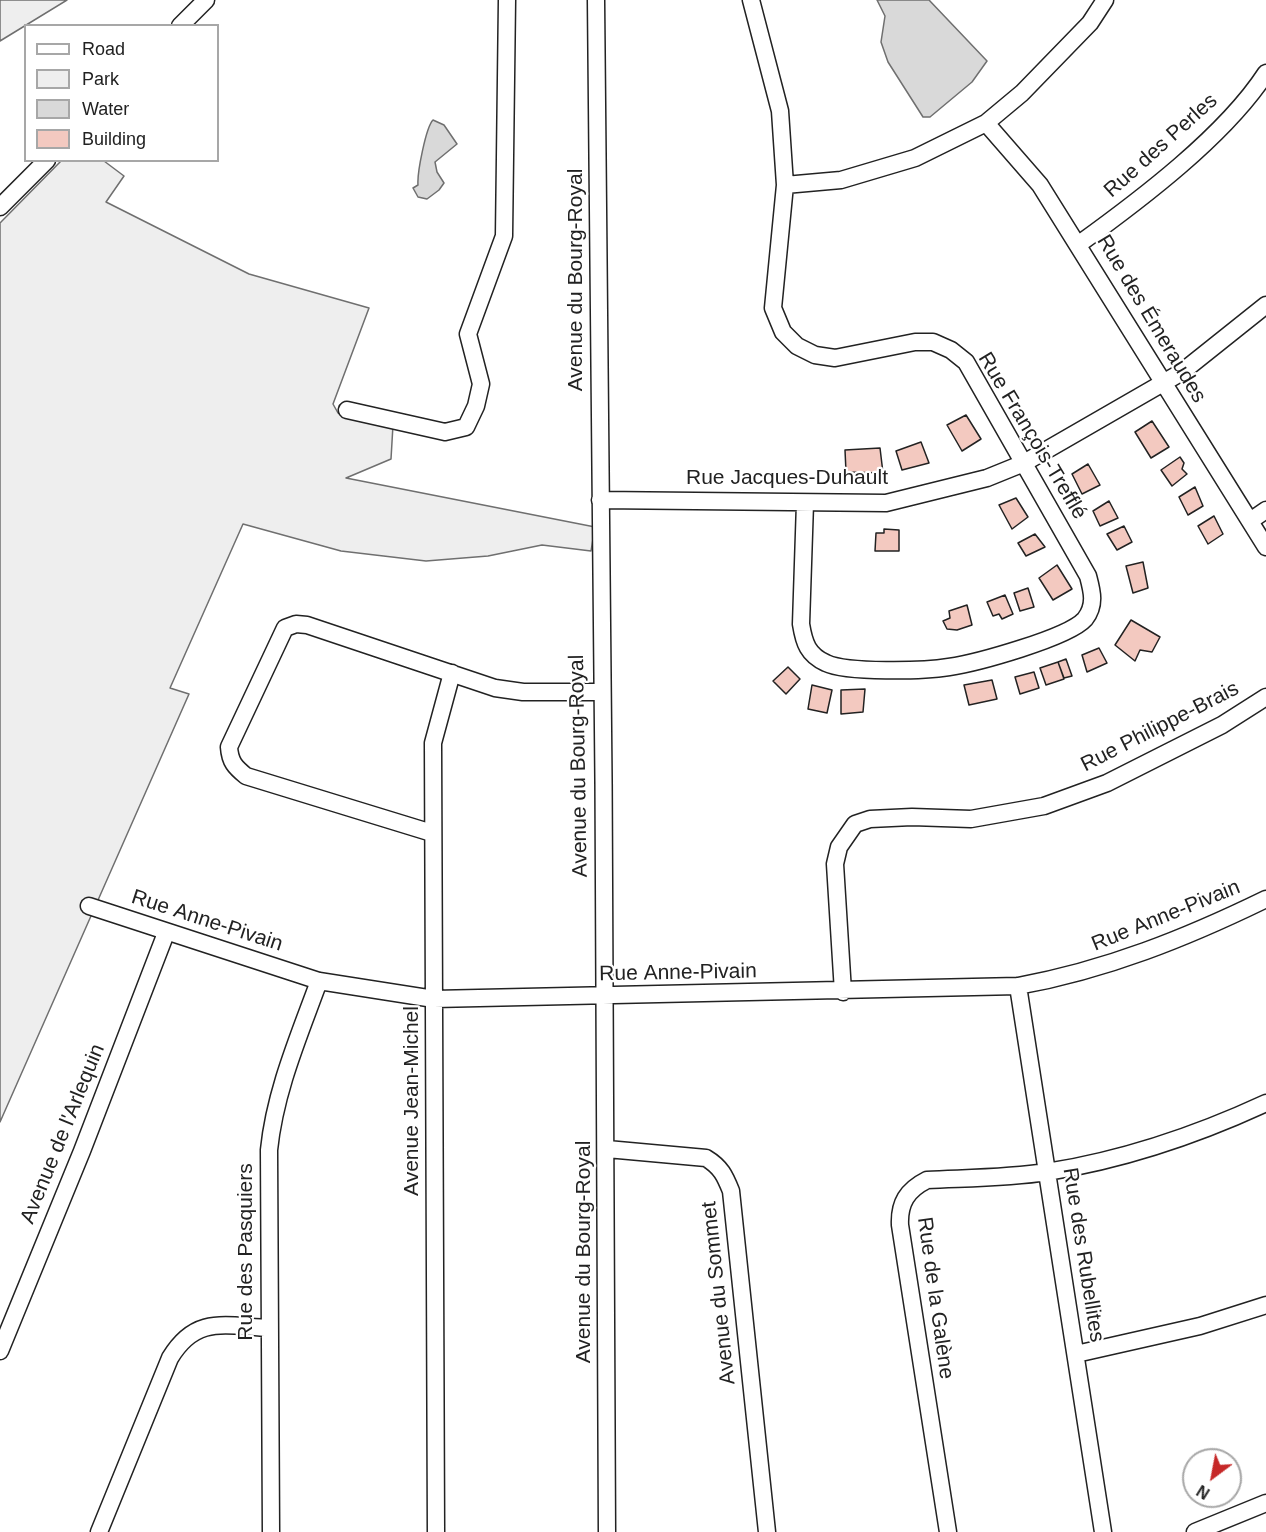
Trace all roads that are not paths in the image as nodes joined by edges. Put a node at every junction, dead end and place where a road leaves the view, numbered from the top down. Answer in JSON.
{"nodes":[{"id":1,"x":206,"y":0,"type":"edge"},
{"id":2,"x":507,"y":0,"type":"edge"},
{"id":3,"x":597,"y":0,"type":"edge"},
{"id":4,"x":752,"y":0,"type":"edge"},
{"id":5,"x":1105,"y":0,"type":"edge"},
{"id":6,"x":182,"y":24,"type":"edge"},
{"id":7,"x":1266,"y":73,"type":"edge"},
{"id":8,"x":986,"y":123,"type":"junction"},
{"id":9,"x":44,"y":162,"type":"edge"},
{"id":10,"x":785,"y":184,"type":"junction"},
{"id":11,"x":0,"y":207,"type":"edge"},
{"id":12,"x":1078,"y":244,"type":"junction"},
{"id":13,"x":1266,"y":305,"type":"edge"},
{"id":14,"x":1162,"y":382,"type":"junction"},
{"id":15,"x":347,"y":410,"type":"dead end"},
{"id":16,"x":1024,"y":464,"type":"junction"},
{"id":17,"x":600,"y":500,"type":"junction"},
{"id":18,"x":805,"y":503,"type":"junction"},
{"id":19,"x":1266,"y":510,"type":"edge"},
{"id":20,"x":1250,"y":521,"type":"junction"},
{"id":21,"x":1266,"y":547,"type":"edge"},
{"id":22,"x":452,"y":673,"type":"junction"},
{"id":23,"x":600,"y":692,"type":"junction"},
{"id":24,"x":1266,"y":697,"type":"edge"},
{"id":25,"x":432,"y":833,"type":"junction"},
{"id":26,"x":1266,"y":899,"type":"edge"},
{"id":27,"x":89,"y":906,"type":"dead end"},
{"id":28,"x":166,"y":933,"type":"junction"},
{"id":29,"x":319,"y":981,"type":"junction"},
{"id":30,"x":1018,"y":986,"type":"junction"},
{"id":31,"x":843,"y":992,"type":"junction"},
{"id":32,"x":605,"y":997,"type":"junction"},
{"id":33,"x":434,"y":999,"type":"junction"},
{"id":34,"x":1266,"y":1103,"type":"edge"},
{"id":35,"x":607,"y":1149,"type":"junction"},
{"id":36,"x":1046,"y":1172,"type":"junction"},
{"id":37,"x":1266,"y":1305,"type":"edge"},
{"id":38,"x":269,"y":1328,"type":"junction"},
{"id":39,"x":0,"y":1351,"type":"edge"},
{"id":40,"x":1076,"y":1354,"type":"junction"},
{"id":41,"x":1266,"y":1503,"type":"edge"},
{"id":42,"x":99,"y":1532,"type":"edge"},
{"id":43,"x":271,"y":1532,"type":"edge"},
{"id":44,"x":436,"y":1532,"type":"edge"},
{"id":45,"x":607,"y":1532,"type":"edge"},
{"id":46,"x":767,"y":1532,"type":"edge"},
{"id":47,"x":948,"y":1532,"type":"edge"},
{"id":48,"x":1103,"y":1532,"type":"edge"},
{"id":49,"x":1195,"y":1532,"type":"edge"}],
"edges":[{"from":1,"to":6,"type":"street"},
{"from":2,"to":15,"type":"street"},
{"from":3,"to":17,"type":"street","name":"Avenue du Bourg-Royal"},
{"from":4,"to":10,"type":"street","name":"Rue François-Trefflé"},
{"from":5,"to":8,"type":"street"},
{"from":7,"to":12,"type":"street","name":"Rue des Perles"},
{"from":8,"to":10,"type":"street"},
{"from":8,"to":12,"type":"street","name":"Rue des Émeraudes"},
{"from":9,"to":11,"type":"street"},
{"from":10,"to":16,"type":"street","name":"Rue François-Trefflé"},
{"from":12,"to":14,"type":"street","name":"Rue des Émeraudes"},
{"from":13,"to":14,"type":"street","name":"Rue Jacques-Duhault"},
{"from":14,"to":16,"type":"street","name":"Rue Jacques-Duhault"},
{"from":14,"to":20,"type":"street","name":"Rue des Émeraudes"},
{"from":16,"to":18,"type":"street","name":"Rue Jacques-Duhault"},
{"from":16,"to":18,"type":"street","name":"Rue François-Trefflé"},
{"from":17,"to":18,"type":"street","name":"Rue Jacques-Duhault"},
{"from":17,"to":23,"type":"street","name":"Avenue du Bourg-Royal"},
{"from":19,"to":20,"type":"street"},
{"from":20,"to":21,"type":"street","name":"Rue des Émeraudes"},
{"from":22,"to":23,"type":"street"},
{"from":22,"to":25,"type":"street","name":"Avenue Jean-Michel"},
{"from":22,"to":25,"type":"street"},
{"from":23,"to":32,"type":"street","name":"Avenue du Bourg-Royal"},
{"from":24,"to":31,"type":"street","name":"Rue Philippe-Brais"},
{"from":25,"to":33,"type":"street","name":"Avenue Jean-Michel"},
{"from":26,"to":30,"type":"street","name":"Rue Anne-Pivain"},
{"from":27,"to":28,"type":"street","name":"Rue Anne-Pivain"},
{"from":28,"to":29,"type":"street","name":"Rue Anne-Pivain"},
{"from":28,"to":39,"type":"street","name":"Avenue de l'Arlequin"},
{"from":29,"to":33,"type":"street","name":"Rue Anne-Pivain"},
{"from":29,"to":38,"type":"street","name":"Rue des Pasquiers"},
{"from":30,"to":31,"type":"street","name":"Rue Anne-Pivain"},
{"from":30,"to":36,"type":"street","name":"Rue des Rubellites"},
{"from":31,"to":32,"type":"street","name":"Rue Anne-Pivain"},
{"from":32,"to":33,"type":"street","name":"Rue Anne-Pivain"},
{"from":32,"to":35,"type":"street","name":"Avenue du Bourg-Royal"},
{"from":33,"to":44,"type":"street","name":"Avenue Jean-Michel"},
{"from":34,"to":36,"type":"street","name":"Rue de la Galène"},
{"from":35,"to":45,"type":"street","name":"Avenue du Bourg-Royal"},
{"from":35,"to":46,"type":"street","name":"Avenue du Sommet"},
{"from":36,"to":40,"type":"street","name":"Rue des Rubellites"},
{"from":36,"to":47,"type":"street","name":"Rue de la Galène"},
{"from":37,"to":40,"type":"street"},
{"from":38,"to":42,"type":"street"},
{"from":38,"to":43,"type":"street","name":"Rue des Pasquiers"},
{"from":40,"to":48,"type":"street","name":"Rue des Rubellites"},
{"from":41,"to":49,"type":"street"}]}
